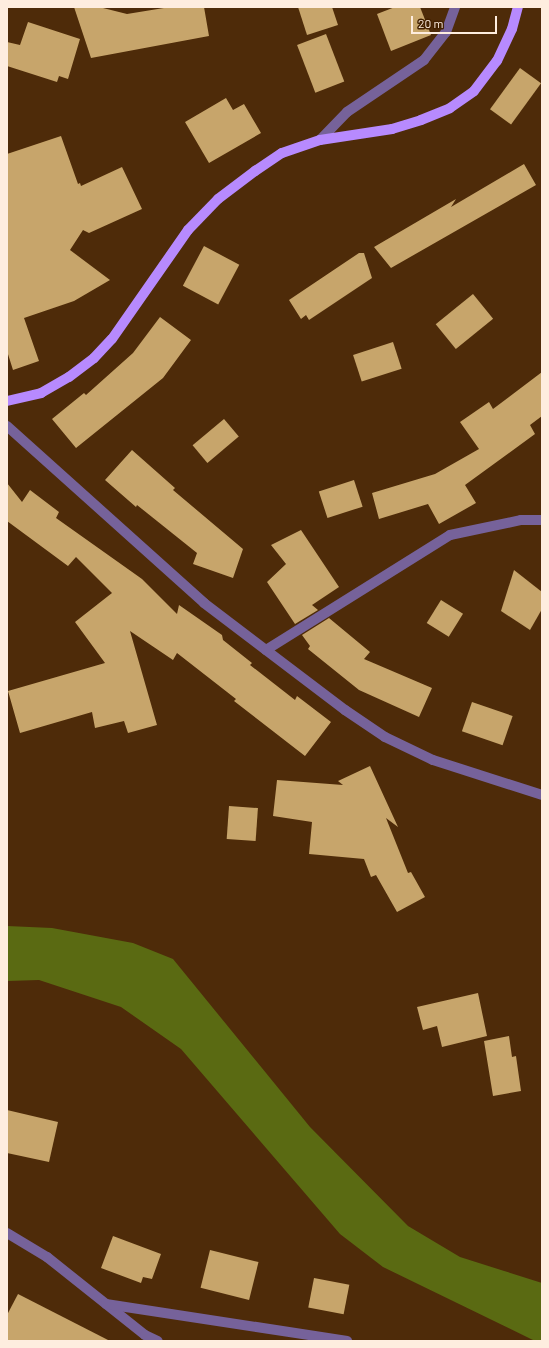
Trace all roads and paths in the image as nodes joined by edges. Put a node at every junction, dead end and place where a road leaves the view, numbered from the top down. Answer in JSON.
{"nodes":[{"id":1,"x":455,"y":7,"type":"edge"},
{"id":2,"x":518,"y":7,"type":"edge"},
{"id":3,"x":320,"y":140,"type":"junction"},
{"id":4,"x":7,"y":401,"type":"edge"},
{"id":5,"x":7,"y":426,"type":"edge"},
{"id":6,"x":542,"y":520,"type":"edge"},
{"id":7,"x":266,"y":650,"type":"junction"},
{"id":8,"x":542,"y":795,"type":"edge"},
{"id":9,"x":7,"y":1233,"type":"edge"},
{"id":10,"x":106,"y":1304,"type":"junction"},
{"id":11,"x":158,"y":1341,"type":"edge"},
{"id":12,"x":347,"y":1341,"type":"edge"}],
"edges":[{"from":1,"to":3,"type":"street"},
{"from":2,"to":3,"type":"main road"},
{"from":3,"to":4,"type":"main road"},
{"from":5,"to":7,"type":"street"},
{"from":6,"to":7,"type":"street"},
{"from":7,"to":8,"type":"street"},
{"from":9,"to":10,"type":"street"},
{"from":10,"to":11,"type":"street"},
{"from":10,"to":12,"type":"street"}]}
